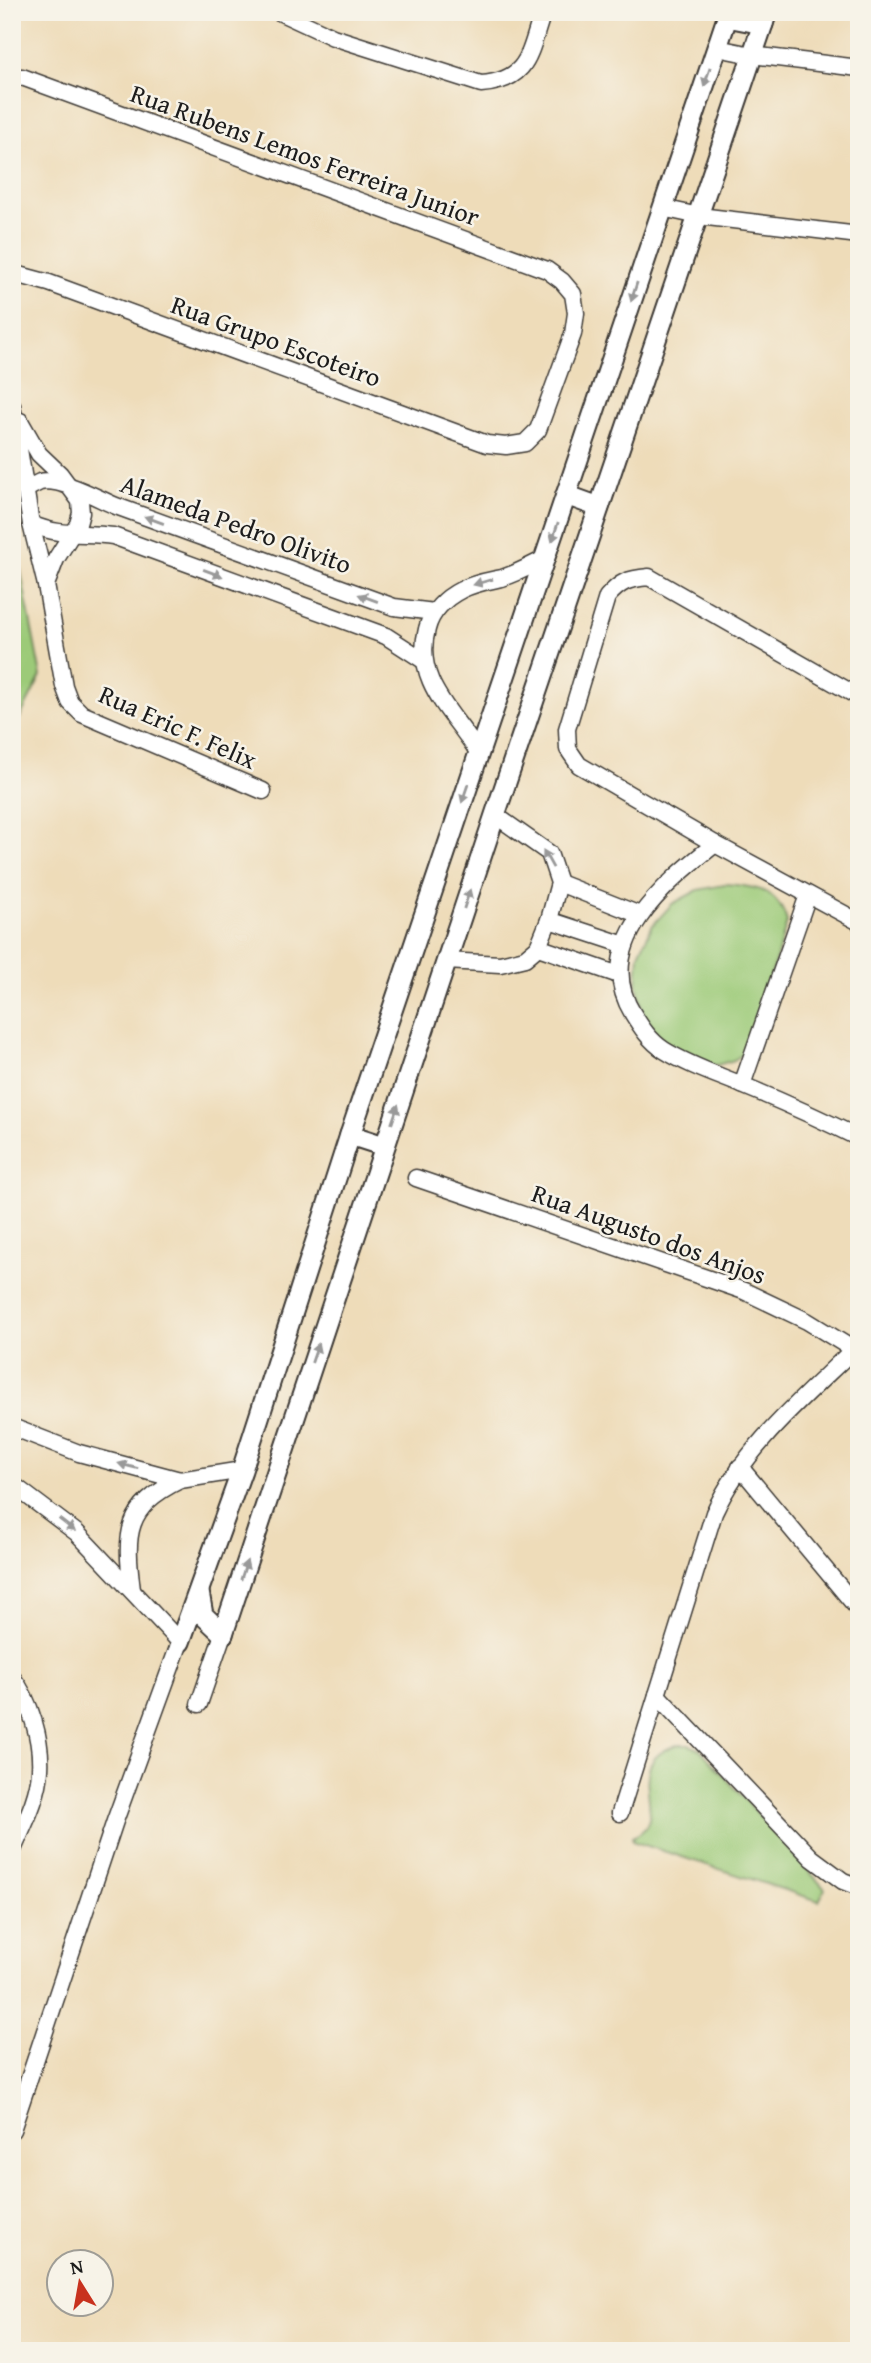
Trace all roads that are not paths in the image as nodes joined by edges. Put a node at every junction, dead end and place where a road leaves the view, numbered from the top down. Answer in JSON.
{"nodes":[{"id":1,"x":279,"y":12,"type":"edge"},
{"id":2,"x":543,"y":12,"type":"edge"},
{"id":3,"x":728,"y":15,"type":"edge"},
{"id":4,"x":765,"y":18,"type":"edge"},
{"id":5,"x":717,"y":48,"type":"junction"},
{"id":6,"x":752,"y":55,"type":"junction"},
{"id":7,"x":859,"y":68,"type":"edge"},
{"id":8,"x":12,"y":77,"type":"edge"},
{"id":9,"x":662,"y":208,"type":"junction"},
{"id":10,"x":699,"y":216,"type":"junction"},
{"id":11,"x":859,"y":234,"type":"edge"},
{"id":12,"x":12,"y":273,"type":"edge"},
{"id":13,"x":12,"y":404,"type":"edge"},
{"id":14,"x":525,"y":443,"type":"joint"},
{"id":15,"x":71,"y":487,"type":"junction"},
{"id":16,"x":24,"y":490,"type":"junction"},
{"id":17,"x":566,"y":495,"type":"junction"},
{"id":18,"x":599,"y":507,"type":"junction"},
{"id":19,"x":31,"y":524,"type":"junction"},
{"id":20,"x":71,"y":535,"type":"junction"},
{"id":21,"x":546,"y":558,"type":"junction"},
{"id":22,"x":46,"y":585,"type":"junction"},
{"id":23,"x":434,"y":612,"type":"junction"},
{"id":24,"x":423,"y":660,"type":"junction"},
{"id":25,"x":859,"y":697,"type":"edge"},
{"id":26,"x":478,"y":752,"type":"junction"},
{"id":27,"x":263,"y":791,"type":"dead end"},
{"id":28,"x":495,"y":815,"type":"junction"},
{"id":29,"x":715,"y":844,"type":"junction"},
{"id":30,"x":559,"y":883,"type":"junction"},
{"id":31,"x":808,"y":895,"type":"junction"},
{"id":32,"x":640,"y":915,"type":"junction"},
{"id":33,"x":549,"y":920,"type":"junction"},
{"id":34,"x":859,"y":922,"type":"edge"},
{"id":35,"x":625,"y":945,"type":"junction"},
{"id":36,"x":538,"y":947,"type":"junction"},
{"id":37,"x":446,"y":961,"type":"junction"},
{"id":38,"x":619,"y":975,"type":"junction"},
{"id":39,"x":742,"y":1085,"type":"junction"},
{"id":40,"x":350,"y":1135,"type":"junction"},
{"id":41,"x":859,"y":1138,"type":"edge"},
{"id":42,"x":384,"y":1146,"type":"junction"},
{"id":43,"x":416,"y":1178,"type":"dead end"},
{"id":44,"x":857,"y":1348,"type":"edge"},
{"id":45,"x":12,"y":1427,"type":"edge"},
{"id":46,"x":740,"y":1467,"type":"junction"},
{"id":47,"x":242,"y":1469,"type":"junction"},
{"id":48,"x":180,"y":1480,"type":"junction"},
{"id":49,"x":12,"y":1484,"type":"edge"},
{"id":50,"x":132,"y":1590,"type":"junction"},
{"id":51,"x":199,"y":1591,"type":"junction"},
{"id":52,"x":859,"y":1610,"type":"edge"},
{"id":53,"x":223,"y":1634,"type":"junction"},
{"id":54,"x":180,"y":1642,"type":"junction"},
{"id":55,"x":12,"y":1677,"type":"edge"},
{"id":56,"x":657,"y":1695,"type":"junction"},
{"id":57,"x":199,"y":1704,"type":"dead end"},
{"id":58,"x":620,"y":1813,"type":"dead end"},
{"id":59,"x":12,"y":1852,"type":"edge"},
{"id":60,"x":859,"y":1887,"type":"edge"},
{"id":61,"x":12,"y":2130,"type":"edge"}],
"edges":[{"from":1,"to":2,"type":"street"},
{"from":3,"to":4,"type":"street"},
{"from":3,"to":5,"type":"street"},
{"from":4,"to":6,"type":"street"},
{"from":5,"to":6,"type":"street"},
{"from":5,"to":9,"type":"street","one_way":true},
{"from":6,"to":7,"type":"street"},
{"from":6,"to":10,"type":"street"},
{"from":8,"to":14,"type":"street","name":"Rua Rubens Lemos Ferreira Junior"},
{"from":9,"to":10,"type":"street"},
{"from":9,"to":17,"type":"street","one_way":true},
{"from":10,"to":11,"type":"street"},
{"from":10,"to":18,"type":"street"},
{"from":12,"to":14,"type":"street","name":"Rua Grupo Escoteiro"},
{"from":13,"to":15,"type":"street"},
{"from":13,"to":16,"type":"street"},
{"from":15,"to":16,"type":"street","name":"Alameda Pedro Olivito"},
{"from":15,"to":20,"type":"street"},
{"from":23,"to":15,"type":"street","name":"Alameda Pedro Olivito","one_way":true},
{"from":16,"to":19,"type":"street"},
{"from":17,"to":18,"type":"street"},
{"from":17,"to":21,"type":"street","one_way":true},
{"from":18,"to":28,"type":"street"},
{"from":19,"to":20,"type":"street","name":"Alameda Pedro Olivito"},
{"from":19,"to":22,"type":"street","name":"Rua Eric F. Felix"},
{"from":20,"to":22,"type":"street"},
{"from":20,"to":24,"type":"street","name":"Alameda Pedro Olivito","one_way":true},
{"from":21,"to":23,"type":"street","one_way":true},
{"from":21,"to":26,"type":"street"},
{"from":22,"to":27,"type":"street","name":"Rua Eric F. Felix"},
{"from":23,"to":24,"type":"street"},
{"from":24,"to":26,"type":"street"},
{"from":25,"to":29,"type":"street"},
{"from":26,"to":40,"type":"street","one_way":true},
{"from":30,"to":28,"type":"street","one_way":true},
{"from":37,"to":28,"type":"street","one_way":true},
{"from":29,"to":31,"type":"street"},
{"from":29,"to":32,"type":"street"},
{"from":30,"to":32,"type":"street"},
{"from":30,"to":33,"type":"street"},
{"from":31,"to":34,"type":"street"},
{"from":31,"to":39,"type":"street"},
{"from":32,"to":35,"type":"street"},
{"from":33,"to":35,"type":"street"},
{"from":33,"to":36,"type":"street"},
{"from":35,"to":38,"type":"street"},
{"from":36,"to":37,"type":"street"},
{"from":36,"to":38,"type":"street"},
{"from":42,"to":37,"type":"street","one_way":true},
{"from":38,"to":39,"type":"street"},
{"from":39,"to":41,"type":"street"},
{"from":40,"to":42,"type":"street"},
{"from":40,"to":47,"type":"street"},
{"from":53,"to":42,"type":"street","one_way":true},
{"from":43,"to":44,"type":"street","name":"Rua Augusto dos Anjos"},
{"from":44,"to":46,"type":"street"},
{"from":48,"to":45,"type":"street","one_way":true},
{"from":46,"to":52,"type":"street"},
{"from":46,"to":56,"type":"street"},
{"from":47,"to":48,"type":"street"},
{"from":47,"to":51,"type":"street"},
{"from":48,"to":50,"type":"street"},
{"from":49,"to":50,"type":"street","one_way":true},
{"from":50,"to":54,"type":"street"},
{"from":51,"to":53,"type":"street"},
{"from":51,"to":54,"type":"street"},
{"from":53,"to":54,"type":"street"},
{"from":53,"to":57,"type":"street"},
{"from":54,"to":61,"type":"street"},
{"from":55,"to":59,"type":"street"},
{"from":56,"to":58,"type":"street"},
{"from":56,"to":60,"type":"street"}]}
